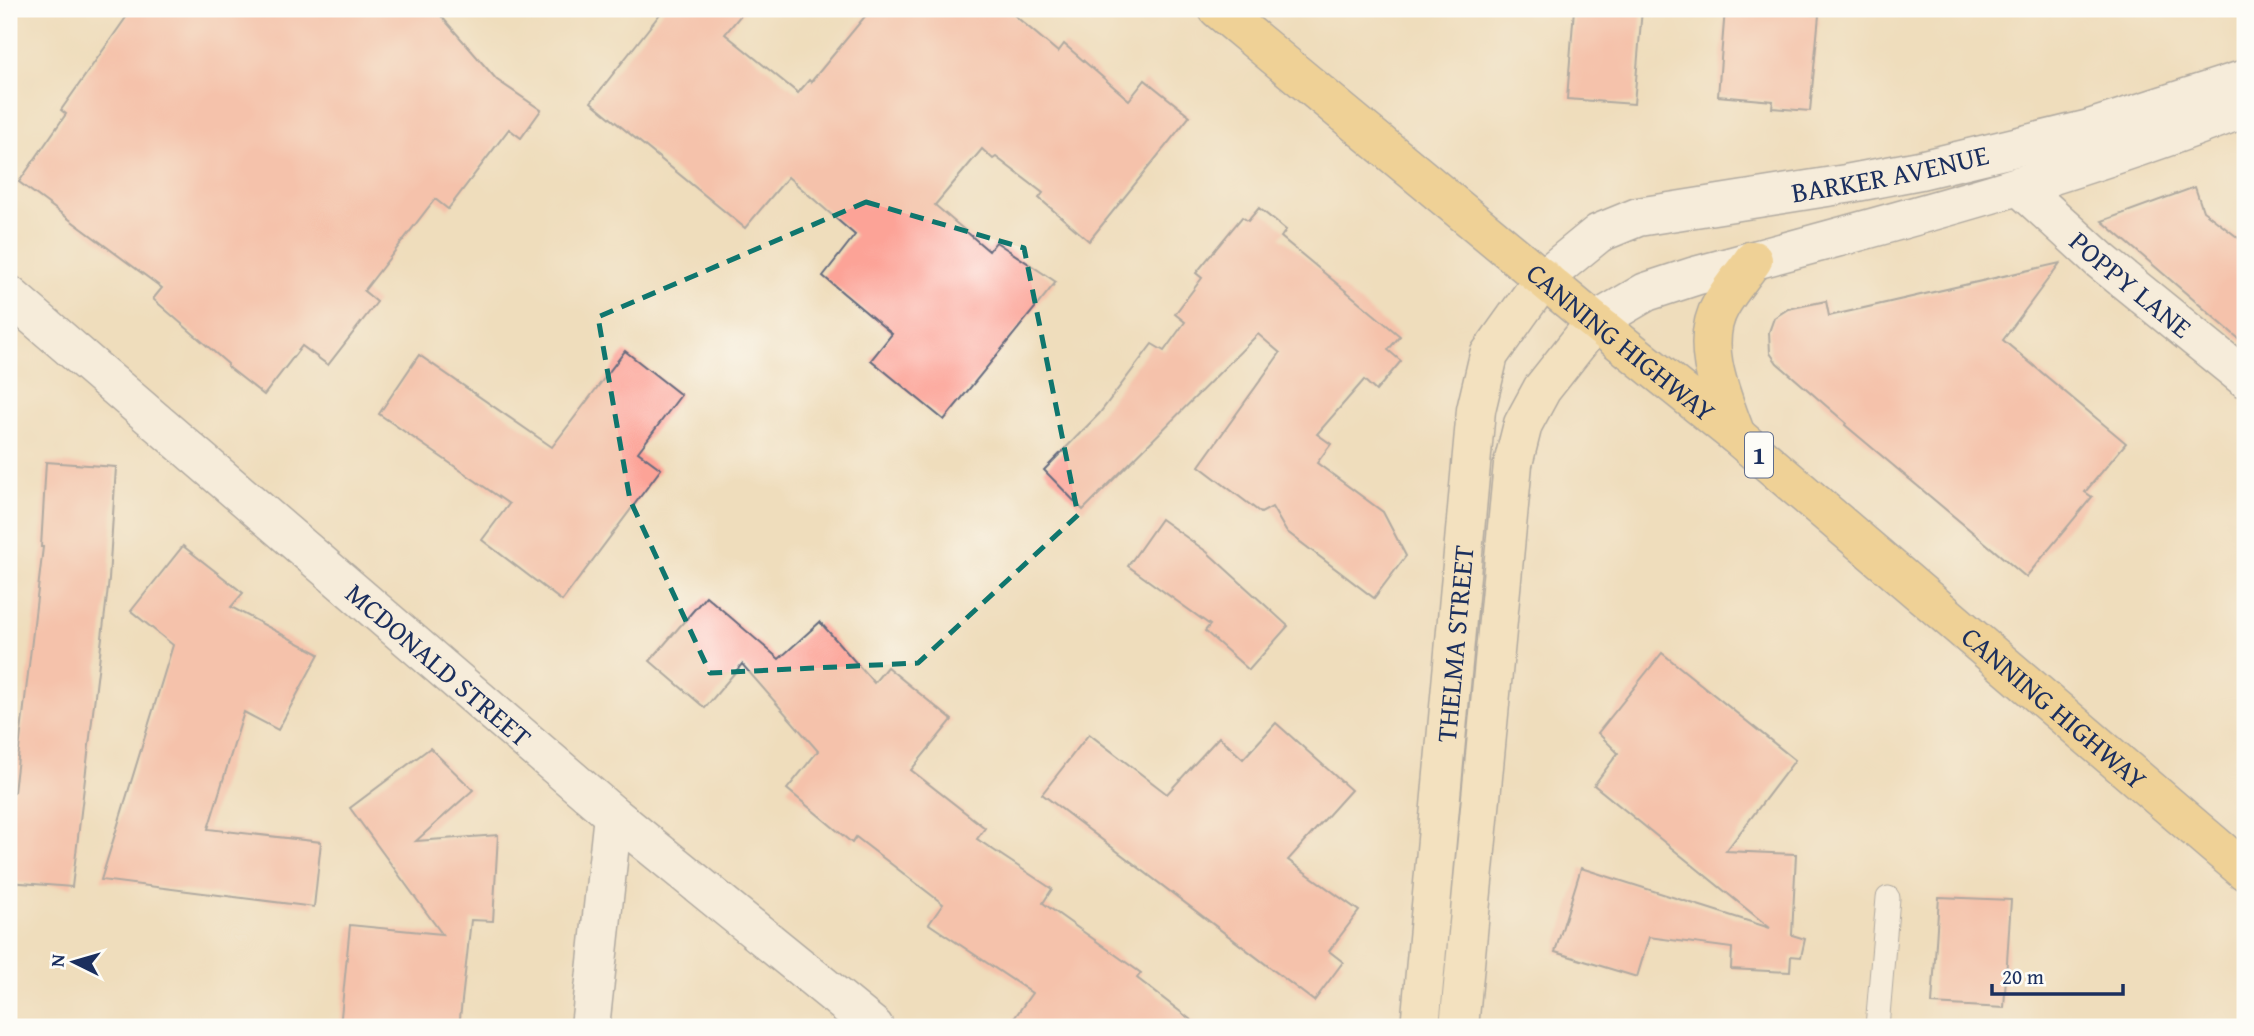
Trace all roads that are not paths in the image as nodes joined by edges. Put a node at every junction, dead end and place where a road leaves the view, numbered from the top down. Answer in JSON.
{"nodes":[{"id":1,"x":1218,"y":9,"type":"edge"},
{"id":2,"x":2245,"y":79,"type":"edge"},
{"id":3,"x":2245,"y":108,"type":"edge"},
{"id":4,"x":1846,"y":184,"type":"junction"},
{"id":5,"x":2019,"y":186,"type":"junction"},
{"id":6,"x":1856,"y":233,"type":"junction"},
{"id":7,"x":1753,"y":260,"type":"junction"},
{"id":8,"x":1544,"y":278,"type":"junction"},
{"id":9,"x":9,"y":295,"type":"edge"},
{"id":10,"x":1595,"y":322,"type":"junction"},
{"id":11,"x":2245,"y":378,"type":"edge"},
{"id":12,"x":1737,"y":436,"type":"junction"},
{"id":13,"x":612,"y":815,"type":"junction"},
{"id":14,"x":2245,"y":871,"type":"edge"},
{"id":15,"x":1888,"y":898,"type":"dead end"},
{"id":16,"x":590,"y":1027,"type":"edge"},
{"id":17,"x":874,"y":1027,"type":"edge"},
{"id":18,"x":1420,"y":1027,"type":"edge"},
{"id":19,"x":1459,"y":1027,"type":"edge"},
{"id":20,"x":1877,"y":1027,"type":"edge"}],
"edges":[{"from":1,"to":8,"type":"highway","name":"CANNING HIGHWAY","number":"1"},
{"from":2,"to":4,"type":"street","name":"BARKER AVENUE"},
{"from":3,"to":5,"type":"street","name":"BARKER AVENUE"},
{"from":4,"to":6,"type":"street"},
{"from":4,"to":8,"type":"street","name":"BARKER AVENUE"},
{"from":5,"to":6,"type":"street","name":"BARKER AVENUE"},
{"from":5,"to":11,"type":"street","name":"POPPY LANE"},
{"from":6,"to":7,"type":"street","name":"BARKER AVENUE"},
{"from":7,"to":10,"type":"street","name":"BARKER AVENUE"},
{"from":7,"to":12,"type":"highway"},
{"from":8,"to":10,"type":"highway","name":"CANNING HIGHWAY","number":"1"},
{"from":8,"to":18,"type":"main road","name":"THELMA STREET"},
{"from":9,"to":13,"type":"street","name":"MCDONALD STREET"},
{"from":10,"to":12,"type":"highway","name":"CANNING HIGHWAY","number":"1"},
{"from":10,"to":19,"type":"main road","name":"THELMA STREET"},
{"from":12,"to":14,"type":"highway","name":"CANNING HIGHWAY","number":"1"},
{"from":13,"to":16,"type":"street"},
{"from":13,"to":17,"type":"street","name":"MCDONALD STREET"},
{"from":15,"to":20,"type":"lane"}]}
